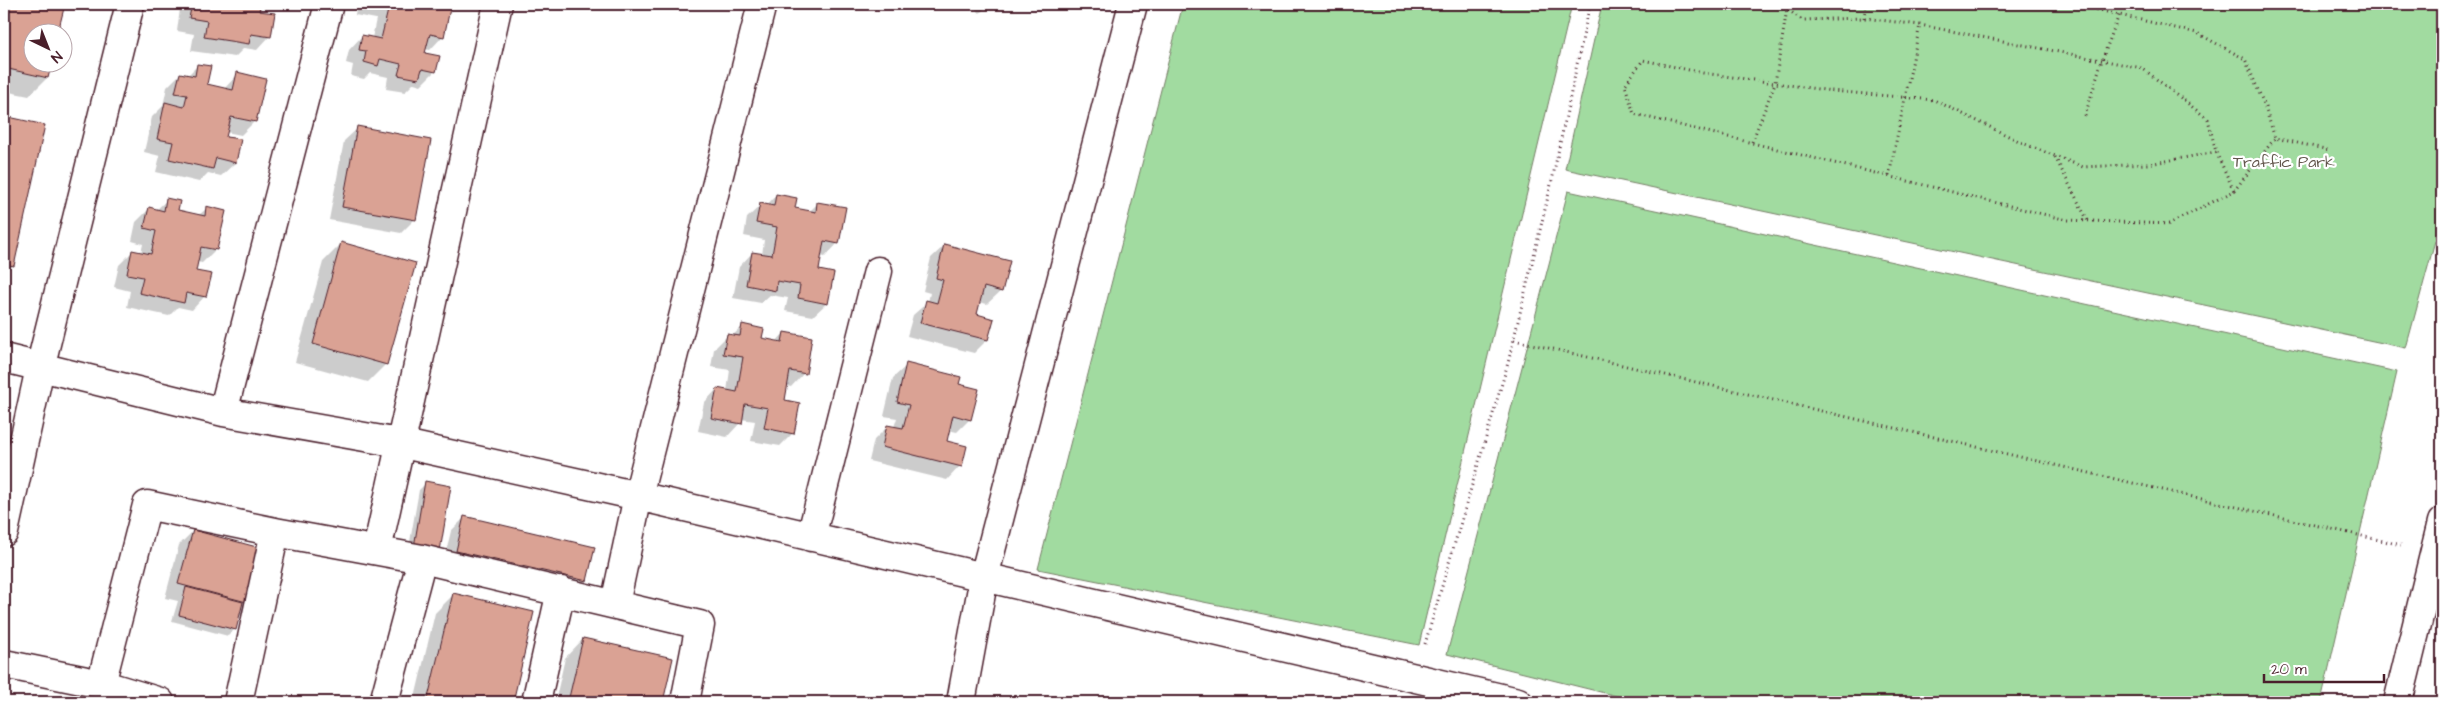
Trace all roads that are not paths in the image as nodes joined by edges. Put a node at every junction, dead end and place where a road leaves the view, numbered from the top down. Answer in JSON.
{"nodes":[{"id":1,"x":130,"y":4,"type":"edge"},
{"id":2,"x":329,"y":4,"type":"edge"},
{"id":3,"x":498,"y":4,"type":"edge"},
{"id":4,"x":762,"y":4,"type":"edge"},
{"id":5,"x":1133,"y":4,"type":"edge"},
{"id":6,"x":878,"y":271,"type":"dead end"},
{"id":7,"x":4,"y":358,"type":"edge"},
{"id":8,"x":40,"y":368,"type":"junction"},
{"id":9,"x":224,"y":412,"type":"junction"},
{"id":10,"x":399,"y":443,"type":"junction"},
{"id":11,"x":638,"y":496,"type":"junction"},
{"id":12,"x":2442,"y":522,"type":"edge"},
{"id":13,"x":4,"y":532,"type":"edge"},
{"id":14,"x":275,"y":532,"type":"junction"},
{"id":15,"x":811,"y":537,"type":"junction"},
{"id":16,"x":376,"y":550,"type":"junction"},
{"id":17,"x":422,"y":559,"type":"junction"},
{"id":18,"x":984,"y":577,"type":"junction"},
{"id":19,"x":561,"y":591,"type":"junction"},
{"id":20,"x":615,"y":604,"type":"junction"},
{"id":21,"x":4,"y":664,"type":"edge"},
{"id":22,"x":101,"y":684,"type":"junction"},
{"id":23,"x":160,"y":702,"type":"edge"},
{"id":24,"x":238,"y":702,"type":"edge"},
{"id":25,"x":384,"y":702,"type":"edge"},
{"id":26,"x":536,"y":702,"type":"edge"},
{"id":27,"x":685,"y":702,"type":"edge"},
{"id":28,"x":961,"y":702,"type":"edge"},
{"id":29,"x":1518,"y":702,"type":"edge"},
{"id":30,"x":2398,"y":702,"type":"edge"}],
"edges":[{"from":1,"to":8,"type":"street"},
{"from":2,"to":9,"type":"street"},
{"from":3,"to":10,"type":"street"},
{"from":4,"to":11,"type":"street"},
{"from":5,"to":18,"type":"street"},
{"from":6,"to":15,"type":"street"},
{"from":7,"to":8,"type":"street"},
{"from":8,"to":9,"type":"street"},
{"from":8,"to":13,"type":"street"},
{"from":9,"to":10,"type":"street"},
{"from":10,"to":11,"type":"street"},
{"from":10,"to":16,"type":"street"},
{"from":11,"to":15,"type":"street"},
{"from":11,"to":20,"type":"street"},
{"from":12,"to":30,"type":"street"},
{"from":14,"to":16,"type":"street"},
{"from":14,"to":22,"type":"street"},
{"from":14,"to":24,"type":"street"},
{"from":15,"to":18,"type":"street"},
{"from":16,"to":17,"type":"street"},
{"from":17,"to":19,"type":"street"},
{"from":17,"to":25,"type":"street"},
{"from":18,"to":28,"type":"street"},
{"from":18,"to":29,"type":"street"},
{"from":19,"to":20,"type":"street"},
{"from":19,"to":26,"type":"street"},
{"from":20,"to":27,"type":"street"},
{"from":21,"to":22,"type":"street"},
{"from":22,"to":23,"type":"street"}]}
